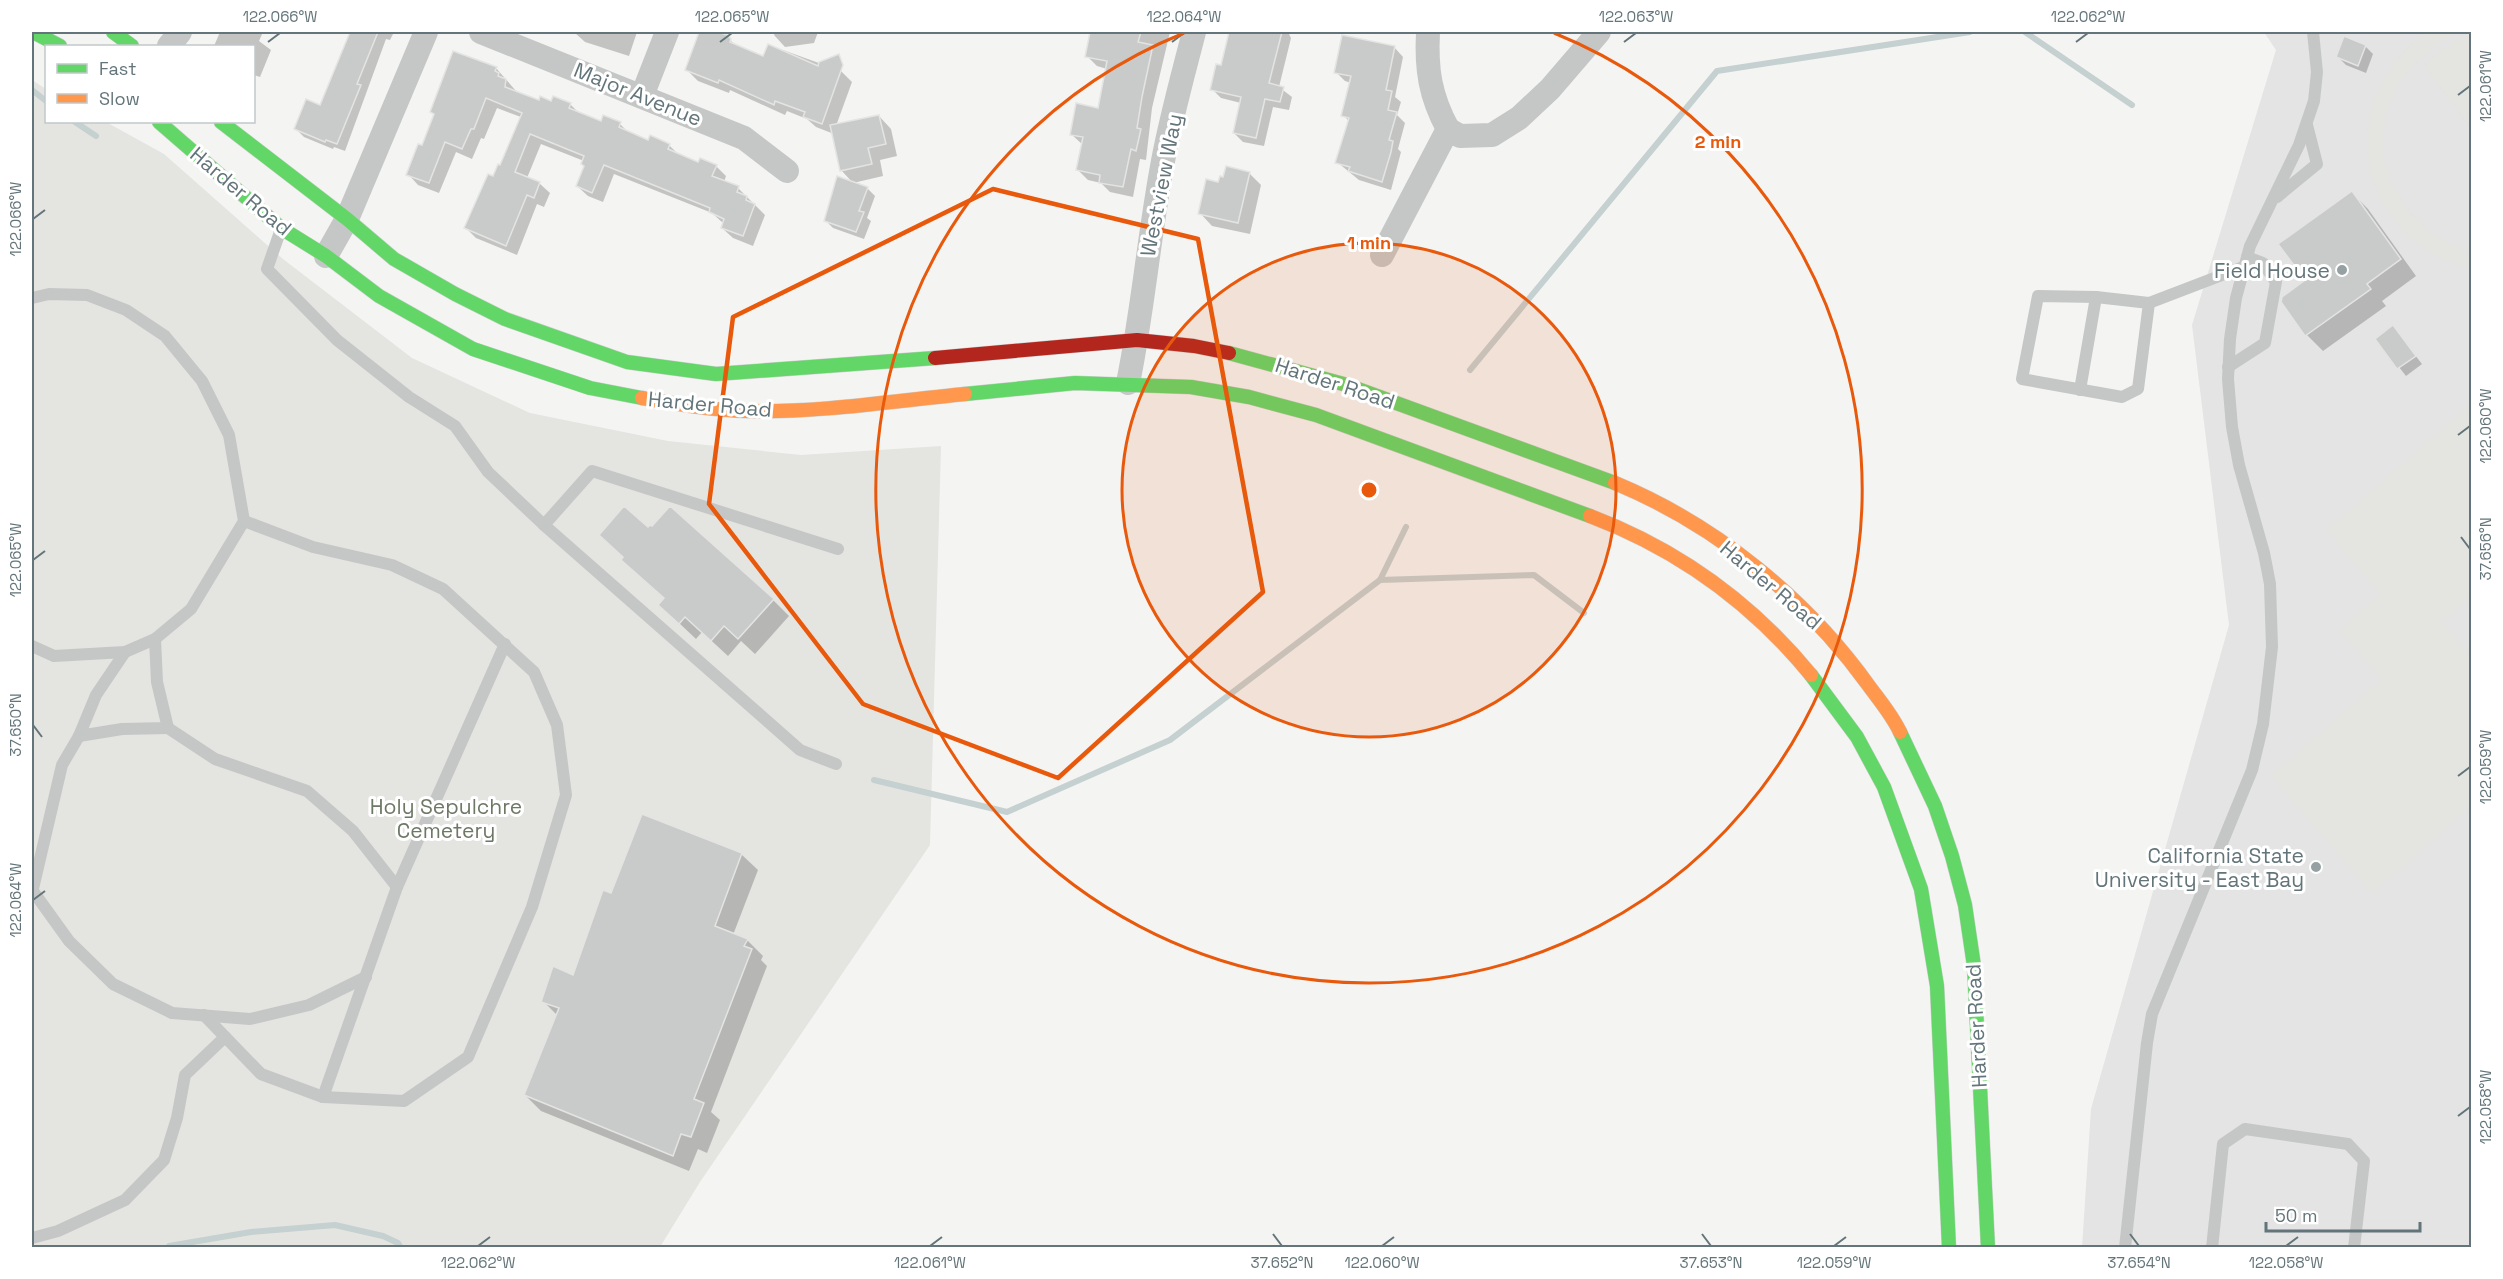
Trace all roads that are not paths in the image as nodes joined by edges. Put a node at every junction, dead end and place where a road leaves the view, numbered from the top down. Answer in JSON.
{"nodes":[{"id":1,"x":33,"y":32,"type":"edge"},
{"id":2,"x":113,"y":32,"type":"edge"},
{"id":3,"x":180,"y":32,"type":"edge"},
{"id":4,"x":426,"y":32,"type":"edge"},
{"id":5,"x":481,"y":32,"type":"edge"},
{"id":6,"x":667,"y":32,"type":"edge"},
{"id":7,"x":1194,"y":32,"type":"edge"},
{"id":8,"x":1428,"y":32,"type":"edge"},
{"id":9,"x":1599,"y":32,"type":"edge"},
{"id":10,"x":2313,"y":32,"type":"edge"},
{"id":11,"x":58,"y":45,"type":"edge"},
{"id":12,"x":131,"y":45,"type":"edge"},
{"id":13,"x":170,"y":45,"type":"edge"},
{"id":14,"x":642,"y":96,"type":"junction"},
{"id":15,"x":160,"y":123,"type":"edge"},
{"id":16,"x":222,"y":123,"type":"edge"},
{"id":17,"x":2307,"y":125,"type":"junction"},
{"id":18,"x":1448,"y":129,"type":"junction"},
{"id":19,"x":787,"y":171,"type":"dead end"},
{"id":20,"x":2271,"y":201,"type":"junction"},
{"id":21,"x":346,"y":219,"type":"junction"},
{"id":22,"x":281,"y":228,"type":"junction"},
{"id":23,"x":326,"y":255,"type":"junction"},
{"id":24,"x":1382,"y":255,"type":"dead end"},
{"id":25,"x":2245,"y":262,"type":"junction"},
{"id":26,"x":2096,"y":297,"type":"junction"},
{"id":27,"x":32,"y":298,"type":"edge"},
{"id":28,"x":2149,"y":303,"type":"junction"},
{"id":29,"x":1137,"y":340,"type":"junction"},
{"id":30,"x":2228,"y":367,"type":"junction"},
{"id":31,"x":1128,"y":383,"type":"junction"},
{"id":32,"x":2080,"y":390,"type":"junction"},
{"id":33,"x":243,"y":521,"type":"junction"},
{"id":34,"x":544,"y":525,"type":"junction"},
{"id":35,"x":838,"y":549,"type":"dead end"},
{"id":36,"x":155,"y":639,"type":"junction"},
{"id":37,"x":506,"y":644,"type":"junction"},
{"id":38,"x":32,"y":646,"type":"edge"},
{"id":39,"x":125,"y":651,"type":"junction"},
{"id":40,"x":168,"y":728,"type":"junction"},
{"id":41,"x":79,"y":736,"type":"junction"},
{"id":42,"x":836,"y":764,"type":"dead end"},
{"id":43,"x":397,"y":887,"type":"junction"},
{"id":44,"x":32,"y":892,"type":"edge"},
{"id":45,"x":366,"y":977,"type":"junction"},
{"id":46,"x":204,"y":1015,"type":"junction"},
{"id":47,"x":225,"y":1037,"type":"junction"},
{"id":48,"x":323,"y":1097,"type":"junction"},
{"id":49,"x":32,"y":1238,"type":"edge"},
{"id":50,"x":1949,"y":1248,"type":"edge"},
{"id":51,"x":1988,"y":1248,"type":"edge"},
{"id":52,"x":2125,"y":1248,"type":"edge"},
{"id":53,"x":2211,"y":1248,"type":"edge"},
{"id":54,"x":2354,"y":1248,"type":"edge"}],
"edges":[{"from":1,"to":11,"type":"street"},
{"from":2,"to":12,"type":"street"},
{"from":3,"to":13,"type":"street"},
{"from":4,"to":21,"type":"street"},
{"from":5,"to":14,"type":"street","name":"Major Avenue"},
{"from":6,"to":14,"type":"street"},
{"from":7,"to":29,"type":"street","name":"Westview Way"},
{"from":8,"to":18,"type":"street"},
{"from":9,"to":18,"type":"street"},
{"from":10,"to":17,"type":"lane"},
{"from":14,"to":19,"type":"street","name":"Major Avenue"},
{"from":15,"to":22,"type":"street","name":"Harder Road"},
{"from":16,"to":21,"type":"street","name":"Harder Road"},
{"from":17,"to":20,"type":"lane"},
{"from":17,"to":20,"type":"lane"},
{"from":18,"to":24,"type":"street"},
{"from":20,"to":25,"type":"lane"},
{"from":21,"to":23,"type":"street"},
{"from":21,"to":29,"type":"street","name":"Harder Road"},
{"from":22,"to":23,"type":"street","name":"Harder Road"},
{"from":22,"to":34,"type":"lane"},
{"from":23,"to":31,"type":"street","name":"Harder Road"},
{"from":25,"to":28,"type":"lane"},
{"from":25,"to":30,"type":"lane"},
{"from":25,"to":30,"type":"lane"},
{"from":26,"to":28,"type":"lane"},
{"from":26,"to":32,"type":"lane"},
{"from":26,"to":32,"type":"lane"},
{"from":27,"to":33,"type":"lane"},
{"from":28,"to":32,"type":"lane"},
{"from":29,"to":31,"type":"street"},
{"from":29,"to":51,"type":"street","name":"Harder Road"},
{"from":30,"to":52,"type":"lane"},
{"from":31,"to":50,"type":"street","name":"Harder Road"},
{"from":33,"to":36,"type":"lane"},
{"from":33,"to":37,"type":"lane"},
{"from":34,"to":35,"type":"lane"},
{"from":34,"to":42,"type":"lane"},
{"from":36,"to":39,"type":"lane"},
{"from":36,"to":40,"type":"lane"},
{"from":37,"to":43,"type":"lane"},
{"from":37,"to":48,"type":"lane"},
{"from":38,"to":39,"type":"lane"},
{"from":39,"to":41,"type":"lane"},
{"from":40,"to":41,"type":"lane"},
{"from":40,"to":43,"type":"lane"},
{"from":41,"to":44,"type":"lane"},
{"from":43,"to":45,"type":"lane"},
{"from":44,"to":46,"type":"lane"},
{"from":45,"to":46,"type":"lane"},
{"from":45,"to":48,"type":"lane"},
{"from":46,"to":47,"type":"lane"},
{"from":47,"to":48,"type":"lane"},
{"from":47,"to":49,"type":"lane"},
{"from":53,"to":54,"type":"lane"}]}
